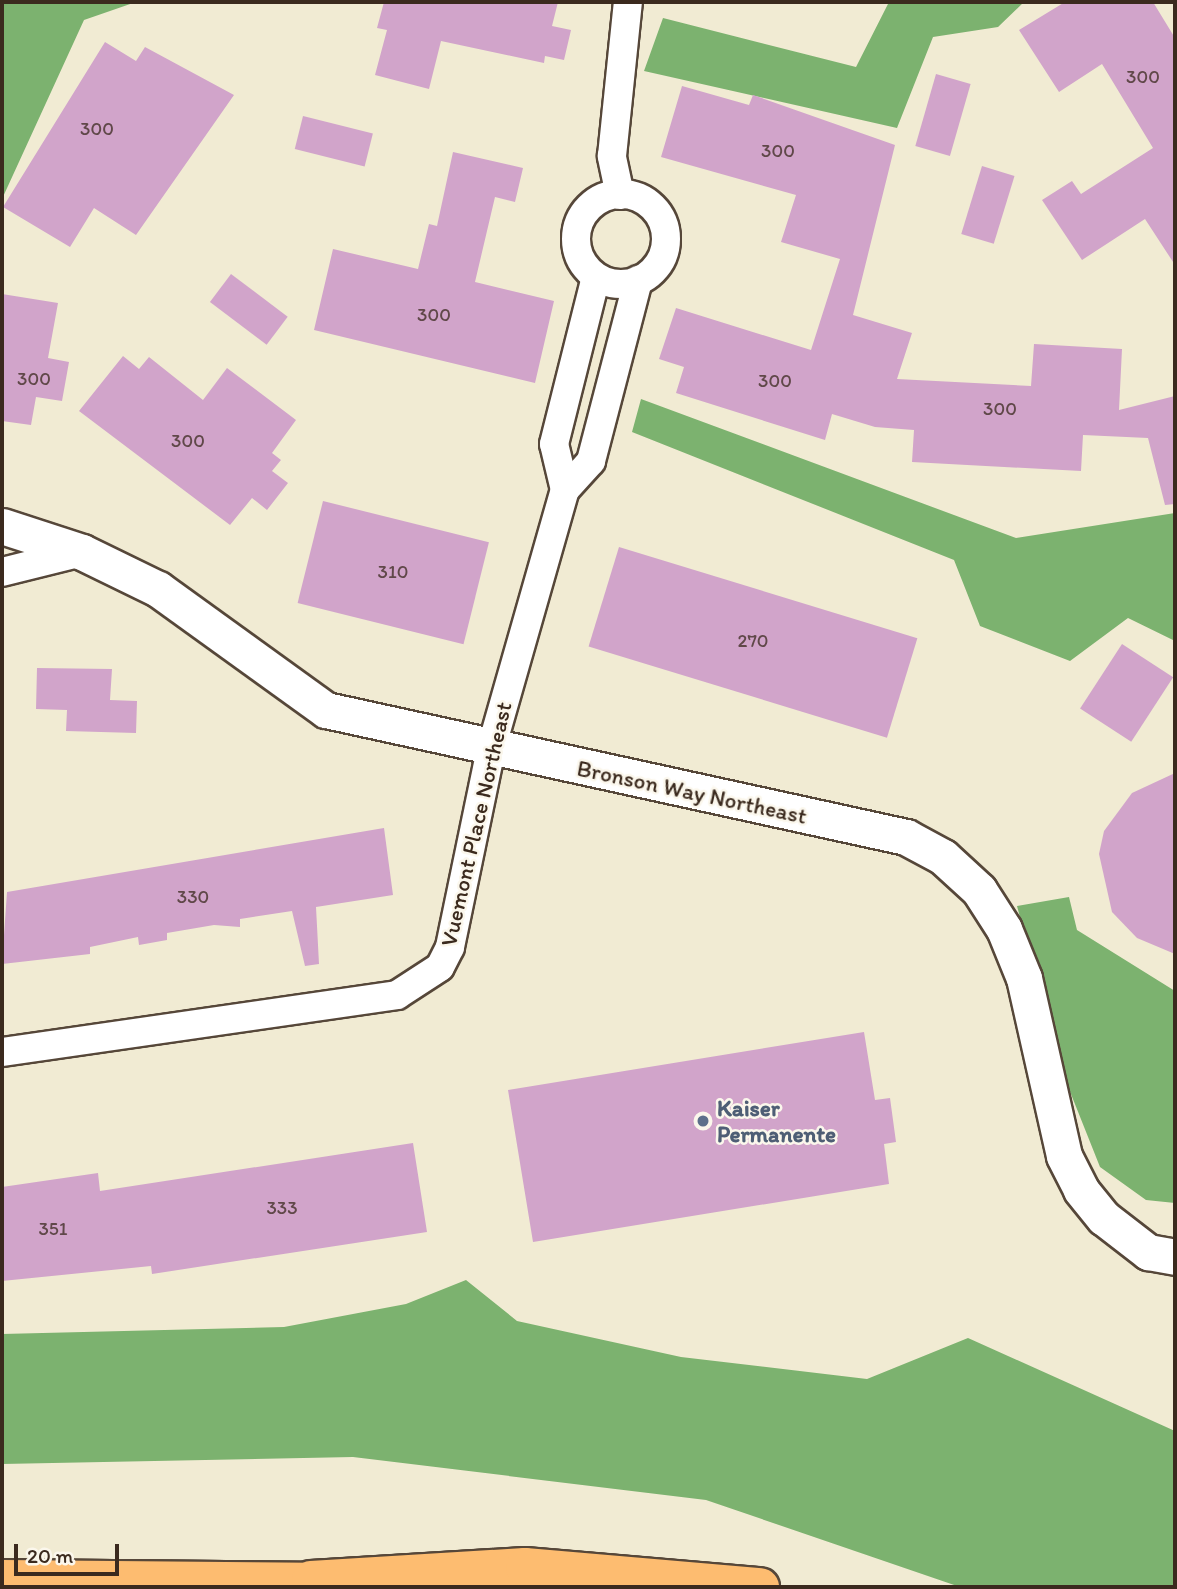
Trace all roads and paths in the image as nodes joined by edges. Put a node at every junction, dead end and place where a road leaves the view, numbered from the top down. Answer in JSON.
{"nodes":[{"id":1,"x":628,"y":2,"type":"edge"},
{"id":2,"x":620,"y":195,"type":"junction"},
{"id":3,"x":596,"y":277,"type":"junction"},
{"id":4,"x":638,"y":280,"type":"junction"},
{"id":5,"x":565,"y":489,"type":"junction"},
{"id":6,"x":2,"y":526,"type":"edge"},
{"id":7,"x":82,"y":552,"type":"junction"},
{"id":8,"x":2,"y":572,"type":"edge"},
{"id":9,"x":491,"y":749,"type":"junction"},
{"id":10,"x":2,"y":1052,"type":"edge"},
{"id":11,"x":1175,"y":1257,"type":"edge"},
{"id":12,"x":2,"y":1579,"type":"edge"},
{"id":13,"x":311,"y":1580,"type":"junction"},
{"id":14,"x":392,"y":1587,"type":"edge"},
{"id":15,"x":760,"y":1587,"type":"edge"}],
"edges":[{"from":1,"to":2,"type":"street"},
{"from":2,"to":3,"type":"street"},
{"from":2,"to":4,"type":"street"},
{"from":3,"to":4,"type":"street"},
{"from":3,"to":5,"type":"street","name":"Vuemont Place Northeast"},
{"from":4,"to":5,"type":"street","name":"Vuemont Place Northeast"},
{"from":5,"to":9,"type":"street","name":"Vuemont Place Northeast"},
{"from":6,"to":7,"type":"street","name":"Bronson Way Northeast"},
{"from":7,"to":8,"type":"street"},
{"from":7,"to":9,"type":"street","name":"Bronson Way Northeast"},
{"from":9,"to":10,"type":"street","name":"Vuemont Place Northeast"},
{"from":9,"to":11,"type":"street","name":"Bronson Way Northeast"},
{"from":12,"to":13,"type":"highway"},
{"from":13,"to":14,"type":"highway"},
{"from":13,"to":15,"type":"highway"}]}
